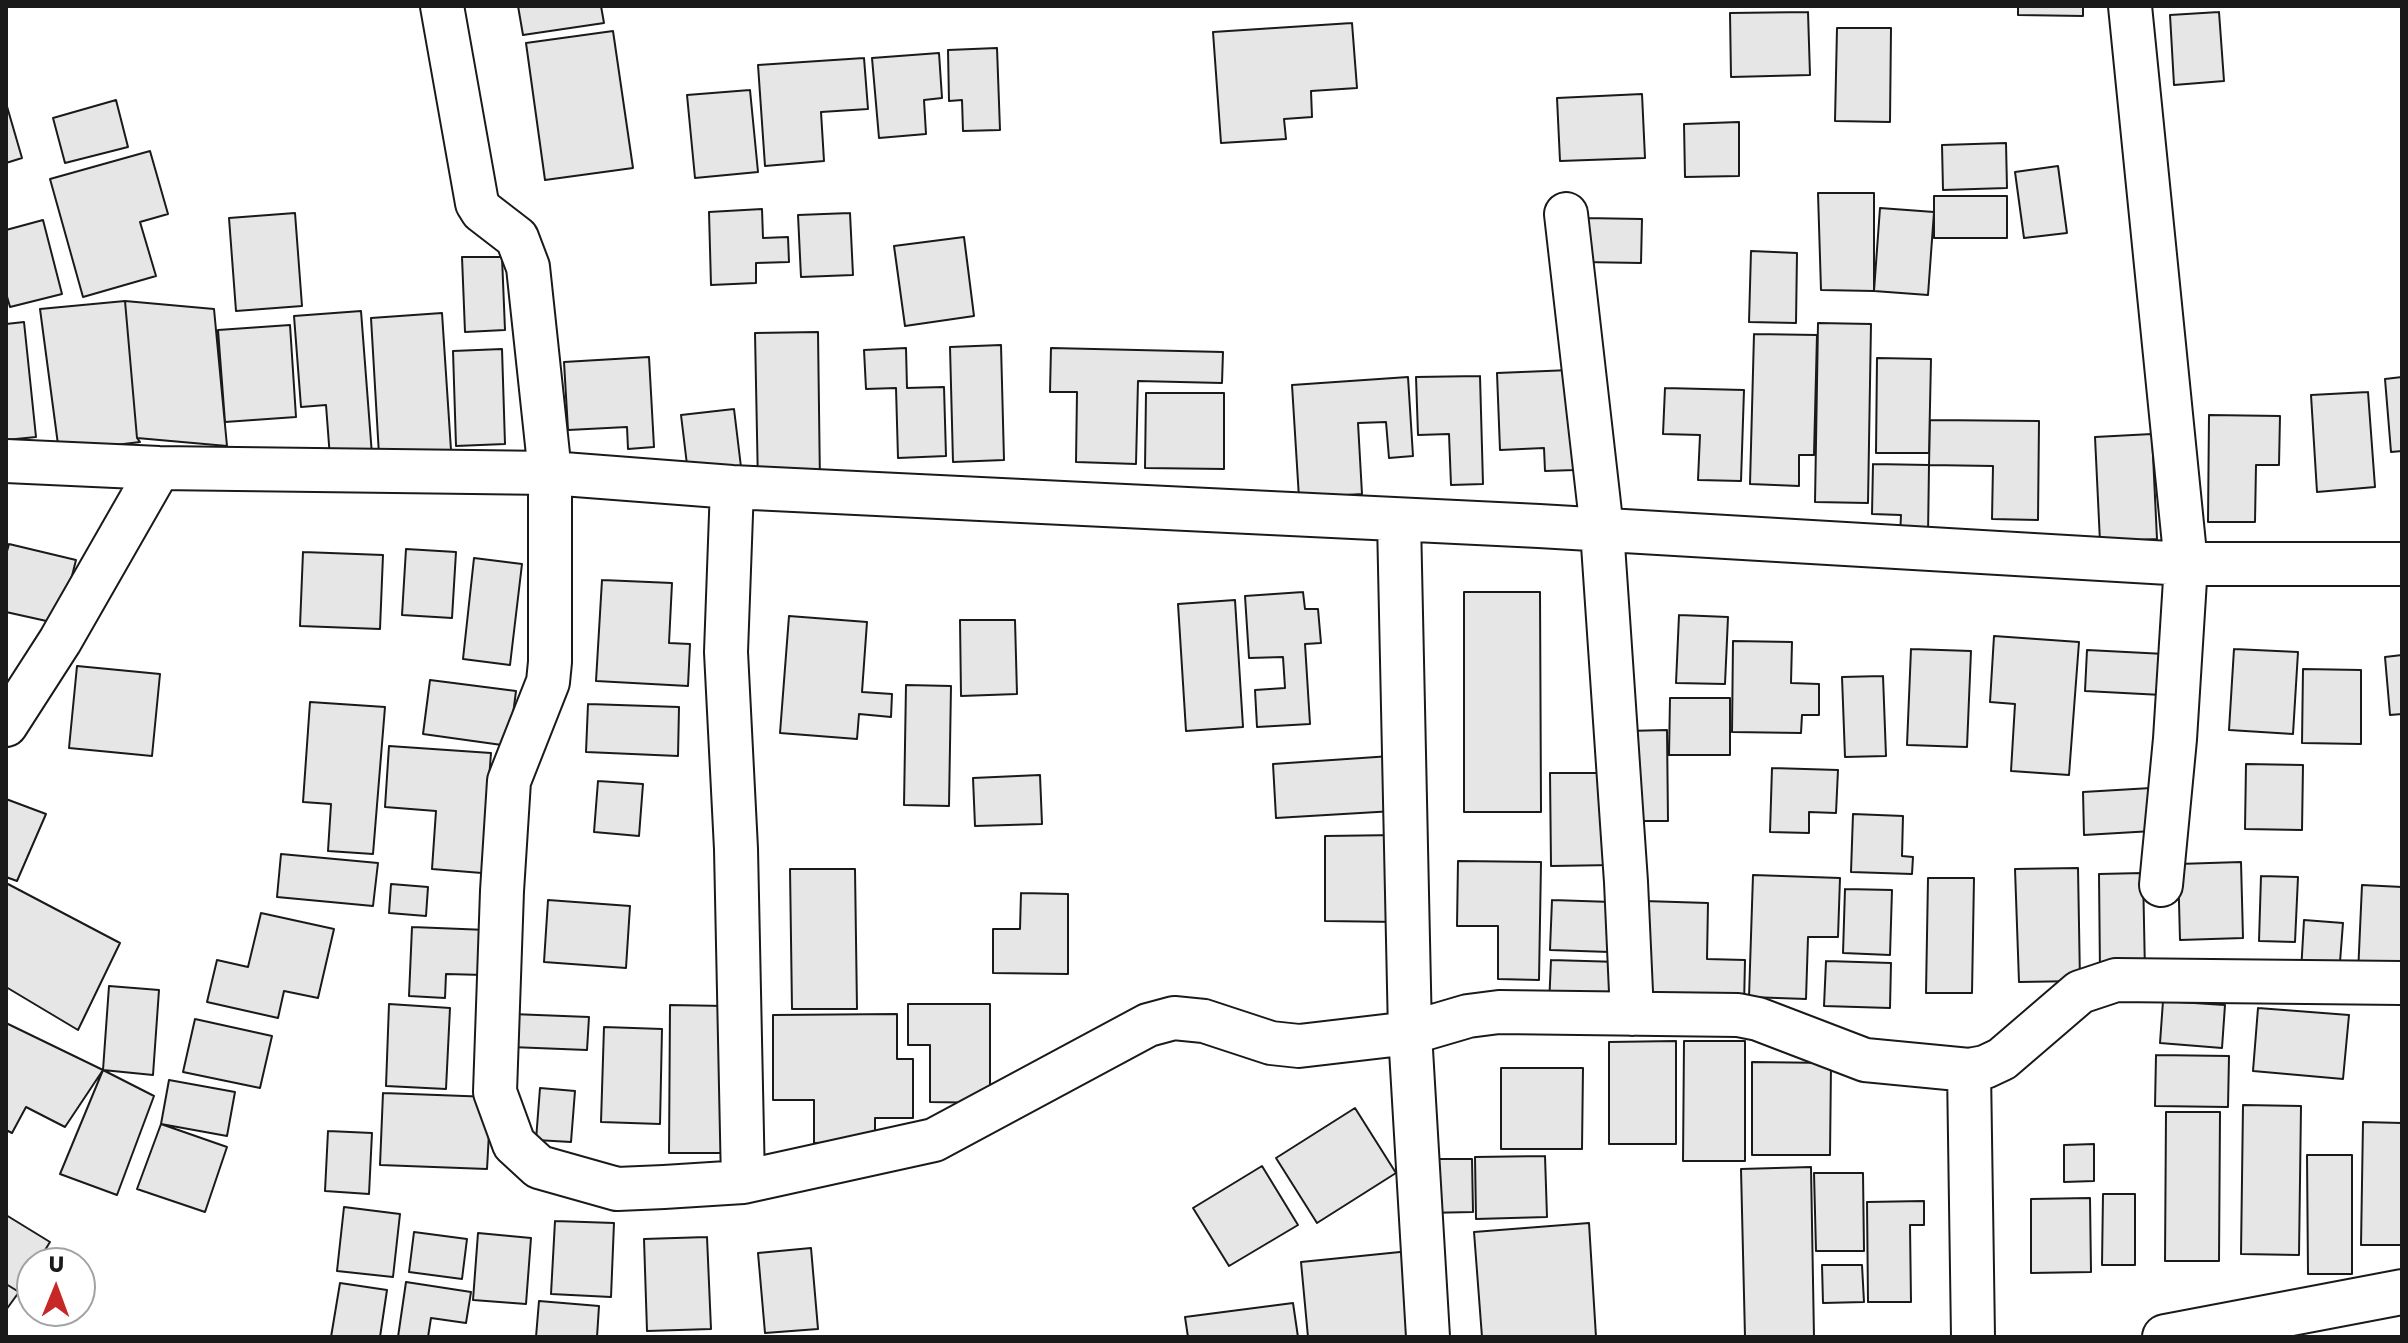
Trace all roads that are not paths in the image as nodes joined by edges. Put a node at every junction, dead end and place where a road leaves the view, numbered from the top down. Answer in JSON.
{"nodes":[{"id":1,"x":442,"y":6,"type":"edge"},
{"id":2,"x":2130,"y":6,"type":"edge"},
{"id":3,"x":1566,"y":214,"type":"dead end"},
{"id":4,"x":6,"y":461,"type":"edge"},
{"id":5,"x":159,"y":468,"type":"junction"},
{"id":6,"x":550,"y":473,"type":"junction"},
{"id":7,"x":732,"y":487,"type":"junction"},
{"id":8,"x":1399,"y":521,"type":"junction"},
{"id":9,"x":1602,"y":530,"type":"junction"},
{"id":10,"x":2186,"y":564,"type":"junction"},
{"id":11,"x":2402,"y":564,"type":"edge"},
{"id":12,"x":6,"y":725,"type":"edge"},
{"id":13,"x":2161,"y":885,"type":"dead end"},
{"id":14,"x":2402,"y":983,"type":"edge"},
{"id":15,"x":1632,"y":1014,"type":"junction"},
{"id":16,"x":1410,"y":1033,"type":"junction"},
{"id":17,"x":1969,"y":1070,"type":"junction"},
{"id":18,"x":743,"y":1182,"type":"junction"},
{"id":19,"x":2402,"y":1292,"type":"edge"},
{"id":20,"x":1428,"y":1337,"type":"edge"},
{"id":21,"x":1973,"y":1337,"type":"edge"},
{"id":22,"x":2165,"y":1337,"type":"edge"}],
"edges":[{"from":1,"to":6,"type":"street"},
{"from":2,"to":10,"type":"street"},
{"from":3,"to":9,"type":"street"},
{"from":4,"to":5,"type":"street"},
{"from":5,"to":6,"type":"street"},
{"from":5,"to":12,"type":"street"},
{"from":6,"to":7,"type":"street"},
{"from":6,"to":18,"type":"street"},
{"from":7,"to":8,"type":"street"},
{"from":7,"to":18,"type":"street"},
{"from":8,"to":9,"type":"street"},
{"from":8,"to":16,"type":"street"},
{"from":9,"to":10,"type":"street"},
{"from":9,"to":15,"type":"street"},
{"from":10,"to":11,"type":"street"},
{"from":10,"to":13,"type":"street"},
{"from":14,"to":17,"type":"street"},
{"from":15,"to":16,"type":"street"},
{"from":15,"to":17,"type":"street"},
{"from":16,"to":18,"type":"street"},
{"from":16,"to":20,"type":"street"},
{"from":17,"to":21,"type":"street"},
{"from":19,"to":22,"type":"highway"}]}
